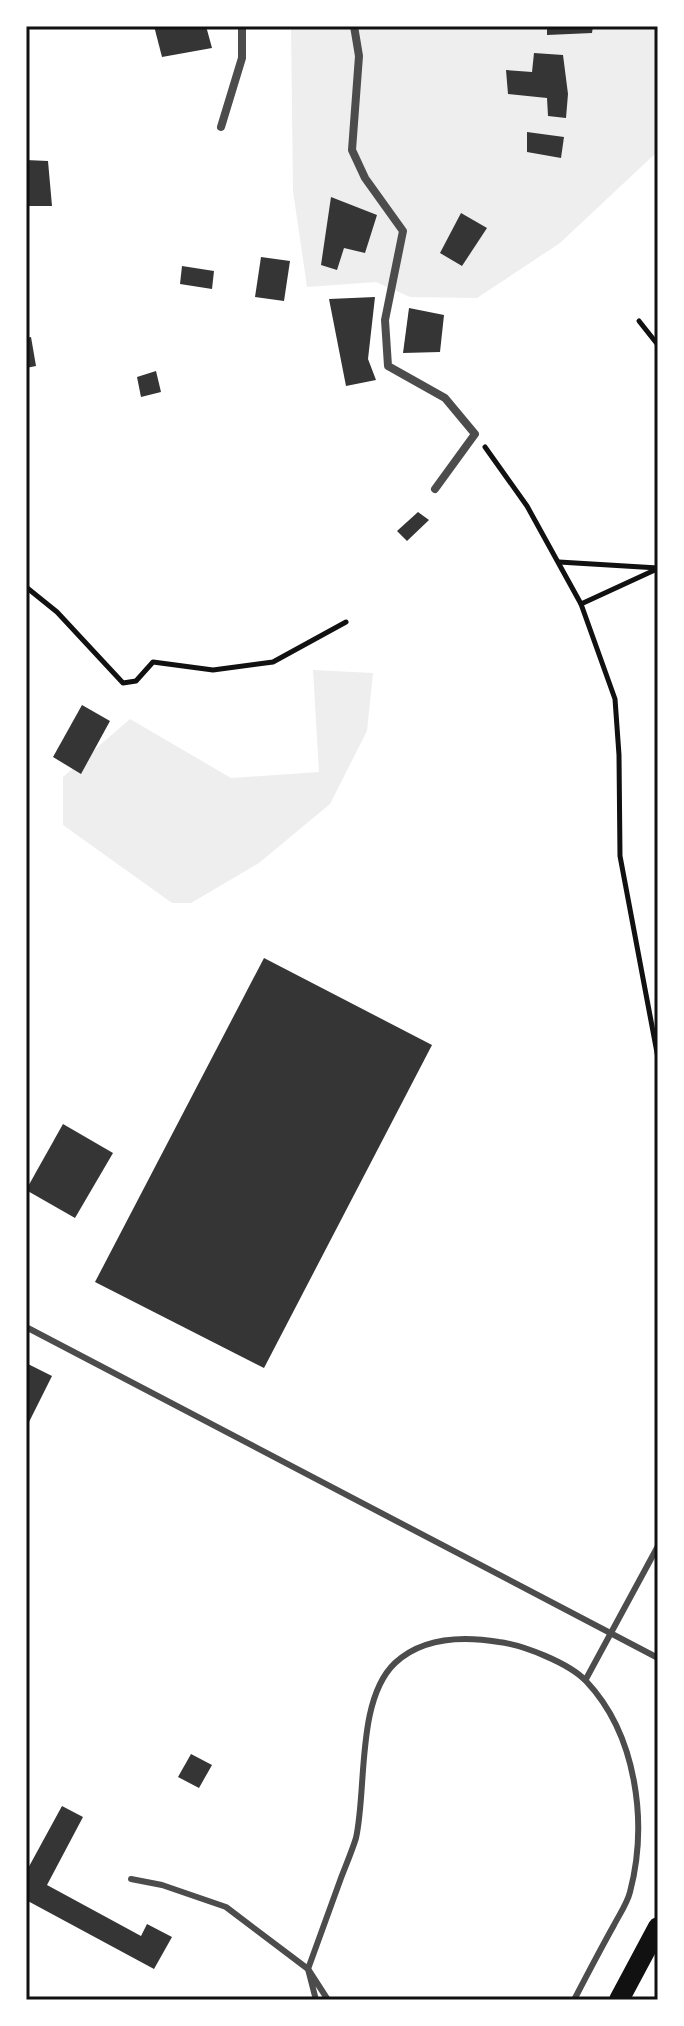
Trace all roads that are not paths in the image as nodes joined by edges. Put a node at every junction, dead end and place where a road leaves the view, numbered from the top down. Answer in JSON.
{"nodes":[{"id":1,"x":242,"y":26,"type":"edge"},
{"id":2,"x":354,"y":26,"type":"edge"},
{"id":3,"x":221,"y":127,"type":"dead end"},
{"id":4,"x":435,"y":489,"type":"dead end"},
{"id":5,"x":26,"y":1327,"type":"edge"},
{"id":6,"x":658,"y":1546,"type":"edge"},
{"id":7,"x":610,"y":1633,"type":"junction"},
{"id":8,"x":658,"y":1658,"type":"edge"},
{"id":9,"x":586,"y":1679,"type":"junction"},
{"id":10,"x":131,"y":1879,"type":"dead end"},
{"id":11,"x":658,"y":1927,"type":"edge"},
{"id":12,"x":308,"y":1969,"type":"junction"},
{"id":13,"x":316,"y":2000,"type":"edge"},
{"id":14,"x":328,"y":2000,"type":"edge"},
{"id":15,"x":574,"y":2000,"type":"edge"},
{"id":16,"x":619,"y":2000,"type":"edge"}],
"edges":[{"from":1,"to":3,"type":"street"},
{"from":2,"to":4,"type":"street"},
{"from":5,"to":7,"type":"lane"},
{"from":6,"to":7,"type":"lane"},
{"from":7,"to":8,"type":"lane"},
{"from":7,"to":9,"type":"lane"},
{"from":9,"to":12,"type":"lane"},
{"from":9,"to":15,"type":"lane"},
{"from":10,"to":12,"type":"lane"},
{"from":11,"to":16,"type":"highway"},
{"from":12,"to":13,"type":"lane"},
{"from":12,"to":14,"type":"lane"}]}
